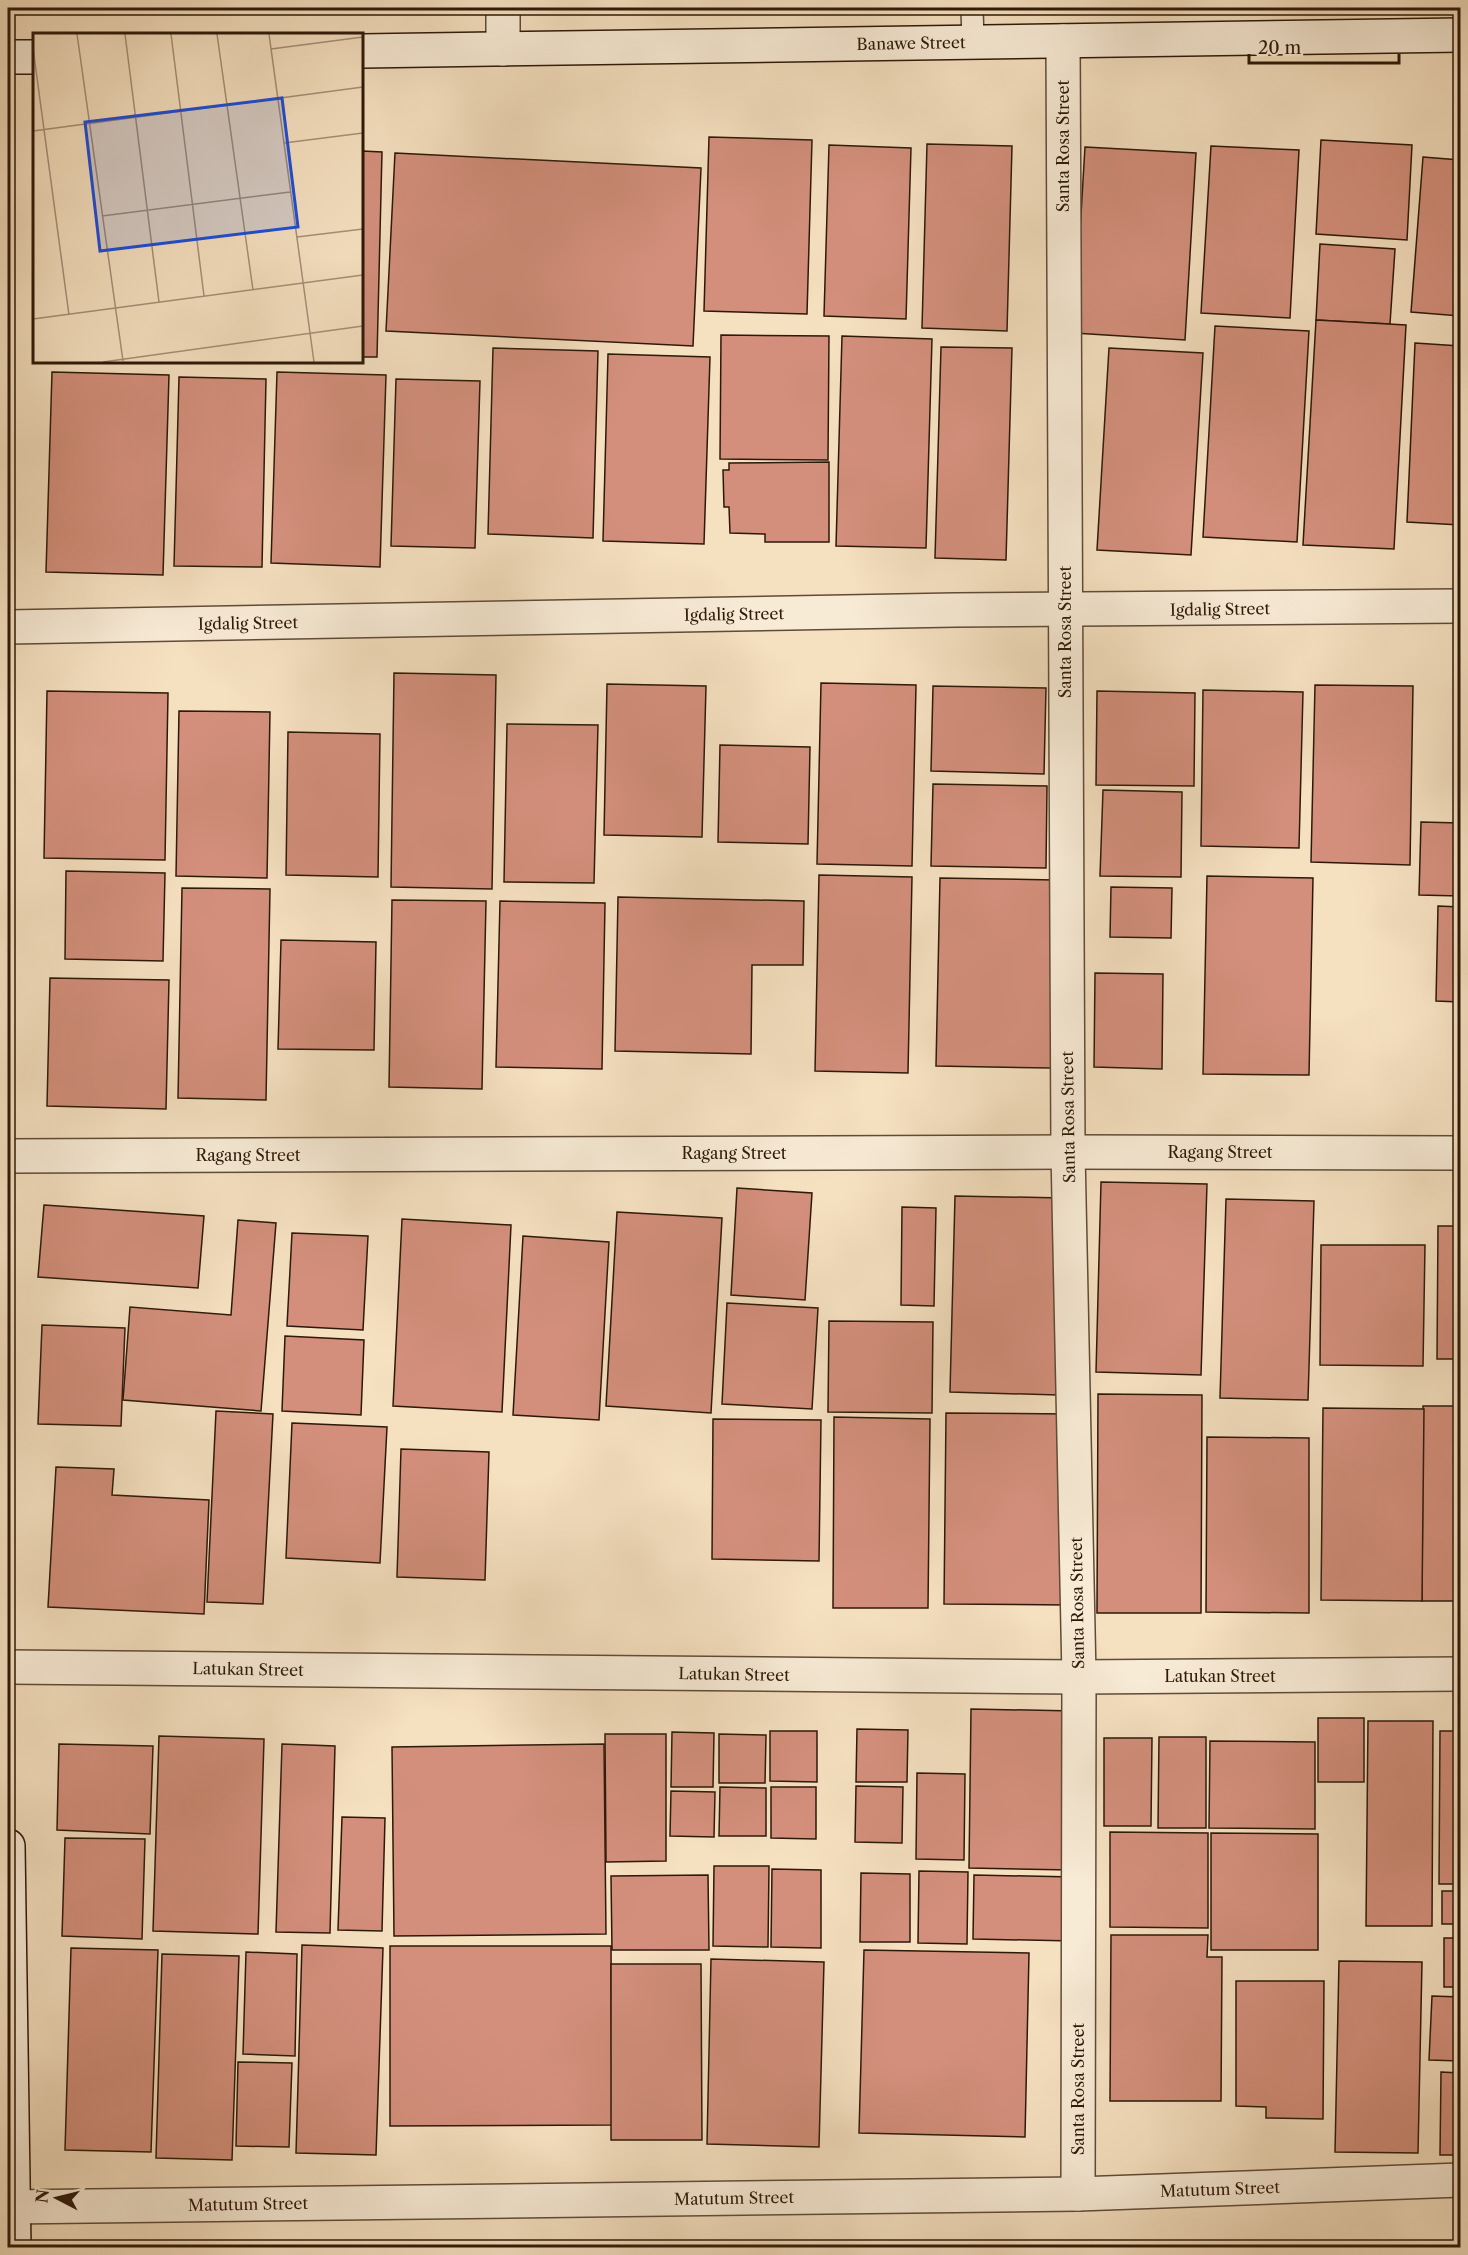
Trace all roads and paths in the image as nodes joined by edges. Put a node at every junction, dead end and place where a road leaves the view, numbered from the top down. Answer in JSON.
{"nodes":[{"id":1,"x":503,"y":8,"type":"edge"},
{"id":2,"x":972,"y":8,"type":"edge"},
{"id":3,"x":1461,"y":35,"type":"edge"},
{"id":4,"x":1063,"y":41,"type":"junction"},
{"id":5,"x":973,"y":42,"type":"junction"},
{"id":6,"x":503,"y":49,"type":"junction"},
{"id":7,"x":363,"y":51,"type":"edge"},
{"id":8,"x":8,"y":57,"type":"edge"},
{"id":9,"x":33,"y":57,"type":"edge"},
{"id":10,"x":1461,"y":606,"type":"edge"},
{"id":11,"x":1065,"y":611,"type":"junction"},
{"id":12,"x":8,"y":627,"type":"edge"},
{"id":13,"x":1068,"y":1152,"type":"junction"},
{"id":14,"x":1461,"y":1153,"type":"edge"},
{"id":15,"x":8,"y":1156,"type":"edge"},
{"id":16,"x":8,"y":1666,"type":"edge"},
{"id":17,"x":1461,"y":1674,"type":"edge"},
{"id":18,"x":1079,"y":1677,"type":"junction"},
{"id":19,"x":8,"y":1846,"type":"edge"},
{"id":20,"x":1461,"y":2180,"type":"edge"},
{"id":21,"x":1078,"y":2194,"type":"junction"},
{"id":22,"x":11,"y":2207,"type":"edge"},
{"id":23,"x":14,"y":2247,"type":"edge"}],
"edges":[{"from":1,"to":6,"type":"street"},
{"from":2,"to":5,"type":"lane"},
{"from":3,"to":4,"type":"street","name":"Banawe Street"},
{"from":4,"to":5,"type":"street","name":"Banawe Street"},
{"from":4,"to":11,"type":"street","name":"Santa Rosa Street"},
{"from":5,"to":6,"type":"street","name":"Banawe Street"},
{"from":6,"to":7,"type":"street","name":"Banawe Street"},
{"from":8,"to":9,"type":"street"},
{"from":10,"to":11,"type":"street","name":"Igdalig Street"},
{"from":11,"to":12,"type":"street","name":"Igdalig Street"},
{"from":11,"to":13,"type":"street","name":"Santa Rosa Street"},
{"from":13,"to":14,"type":"street","name":"Ragang Street"},
{"from":13,"to":15,"type":"street","name":"Ragang Street"},
{"from":13,"to":18,"type":"street","name":"Santa Rosa Street"},
{"from":16,"to":18,"type":"street","name":"Latukan Street"},
{"from":17,"to":18,"type":"street","name":"Latukan Street"},
{"from":18,"to":21,"type":"street","name":"Santa Rosa Street"},
{"from":19,"to":22,"type":"street"},
{"from":20,"to":21,"type":"street","name":"Matutum Street"},
{"from":21,"to":22,"type":"street","name":"Matutum Street"},
{"from":22,"to":23,"type":"street"}]}
